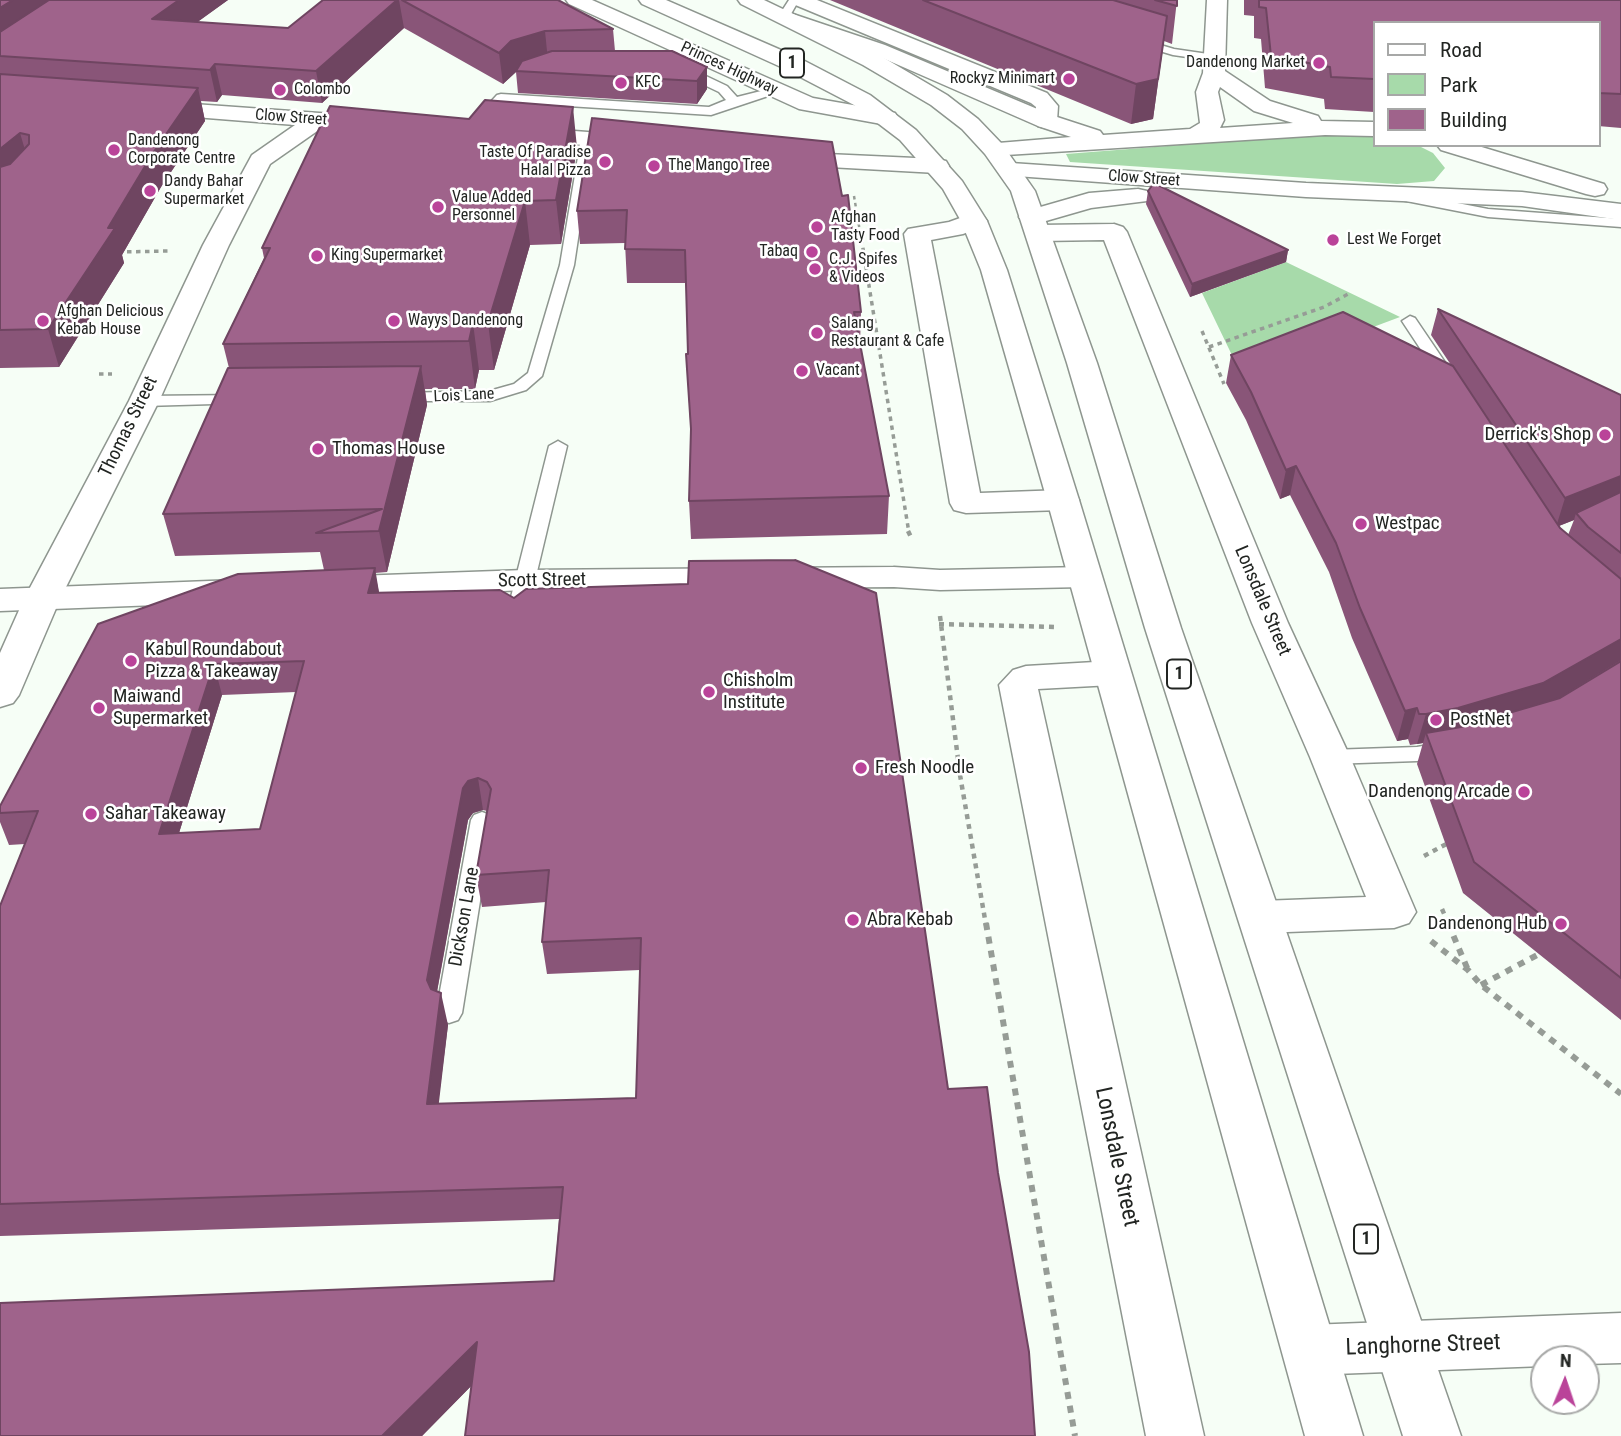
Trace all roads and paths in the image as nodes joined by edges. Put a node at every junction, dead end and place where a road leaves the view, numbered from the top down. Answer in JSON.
{"nodes":[{"id":1,"x":576,"y":0,"type":"edge"},
{"id":2,"x":649,"y":0,"type":"edge"},
{"id":3,"x":748,"y":0,"type":"edge"},
{"id":4,"x":800,"y":0,"type":"edge"},
{"id":5,"x":1217,"y":0,"type":"edge"},
{"id":6,"x":789,"y":8,"type":"edge"},
{"id":7,"x":1128,"y":38,"type":"edge"},
{"id":8,"x":697,"y":53,"type":"junction"},
{"id":9,"x":1214,"y":65,"type":"junction"},
{"id":10,"x":777,"y":91,"type":"junction"},
{"id":11,"x":734,"y":101,"type":"junction"},
{"id":12,"x":135,"y":106,"type":"edge"},
{"id":13,"x":269,"y":116,"type":"junction"},
{"id":14,"x":887,"y":118,"type":"junction"},
{"id":15,"x":318,"y":120,"type":"junction"},
{"id":16,"x":1046,"y":121,"type":"junction"},
{"id":17,"x":401,"y":126,"type":"edge"},
{"id":18,"x":1343,"y":127,"type":"junction"},
{"id":19,"x":1372,"y":129,"type":"edge"},
{"id":20,"x":463,"y":130,"type":"joint"},
{"id":21,"x":1193,"y":138,"type":"junction"},
{"id":22,"x":587,"y":139,"type":"junction"},
{"id":23,"x":1120,"y":142,"type":"junction"},
{"id":24,"x":667,"y":145,"type":"edge"},
{"id":25,"x":1438,"y":147,"type":"edge"},
{"id":26,"x":1457,"y":147,"type":"edge"},
{"id":27,"x":760,"y":150,"type":"edge"},
{"id":28,"x":959,"y":157,"type":"junction"},
{"id":29,"x":260,"y":160,"type":"junction"},
{"id":30,"x":1011,"y":170,"type":"junction"},
{"id":31,"x":1248,"y":187,"type":"junction"},
{"id":32,"x":854,"y":192,"type":"dead end"},
{"id":33,"x":1399,"y":195,"type":"junction"},
{"id":34,"x":1621,"y":196,"type":"edge"},
{"id":35,"x":1621,"y":212,"type":"edge"},
{"id":36,"x":974,"y":221,"type":"junction"},
{"id":37,"x":1621,"y":223,"type":"edge"},
{"id":38,"x":1036,"y":225,"type":"junction"},
{"id":39,"x":144,"y":251,"type":"dead end"},
{"id":40,"x":118,"y":252,"type":"edge"},
{"id":41,"x":1350,"y":293,"type":"dead end"},
{"id":42,"x":1410,"y":321,"type":"dead end"},
{"id":43,"x":1209,"y":347,"type":"dead end"},
{"id":44,"x":1456,"y":391,"type":"edge"},
{"id":45,"x":386,"y":398,"type":"edge"},
{"id":46,"x":265,"y":399,"type":"edge"},
{"id":47,"x":144,"y":401,"type":"junction"},
{"id":48,"x":558,"y":446,"type":"dead end"},
{"id":49,"x":1063,"y":500,"type":"junction"},
{"id":50,"x":1084,"y":577,"type":"junction"},
{"id":51,"x":525,"y":580,"type":"junction"},
{"id":52,"x":940,"y":580,"type":"junction"},
{"id":53,"x":42,"y":599,"type":"junction"},
{"id":54,"x":0,"y":600,"type":"edge"},
{"id":55,"x":517,"y":620,"type":"edge"},
{"id":56,"x":939,"y":624,"type":"junction"},
{"id":57,"x":1099,"y":629,"type":"junction"},
{"id":58,"x":1112,"y":673,"type":"junction"},
{"id":59,"x":0,"y":695,"type":"edge"},
{"id":60,"x":1464,"y":744,"type":"edge"},
{"id":61,"x":1330,"y":757,"type":"junction"},
{"id":62,"x":481,"y":820,"type":"dead end"},
{"id":63,"x":1455,"y":838,"type":"edge"},
{"id":64,"x":1420,"y":858,"type":"dead end"},
{"id":65,"x":1394,"y":912,"type":"junction"},
{"id":66,"x":1261,"y":917,"type":"junction"},
{"id":67,"x":1539,"y":954,"type":"dead end"},
{"id":68,"x":1481,"y":985,"type":"junction"},
{"id":69,"x":449,"y":1013,"type":"dead end"},
{"id":70,"x":1621,"y":1094,"type":"edge"},
{"id":71,"x":1621,"y":1338,"type":"edge"},
{"id":72,"x":1402,"y":1347,"type":"junction"},
{"id":73,"x":1309,"y":1350,"type":"junction"},
{"id":74,"x":1075,"y":1436,"type":"edge"},
{"id":75,"x":1175,"y":1436,"type":"edge"},
{"id":76,"x":1334,"y":1436,"type":"edge"},
{"id":77,"x":1432,"y":1436,"type":"edge"}],
"edges":[{"from":1,"to":8,"type":"main road","name":"Princes Highway"},
{"from":2,"to":14,"type":"main road","name":"Princes Highway","number":"1"},
{"from":3,"to":6,"type":"main road","number":"1"},
{"from":4,"to":16,"type":"main road"},
{"from":5,"to":9,"type":"main road"},
{"from":6,"to":16,"type":"main road"},
{"from":6,"to":28,"type":"main road","number":"1"},
{"from":7,"to":9,"type":"lane"},
{"from":8,"to":10,"type":"main road","name":"Princes Highway"},
{"from":8,"to":11,"type":"lane"},
{"from":9,"to":18,"type":"main road"},
{"from":9,"to":21,"type":"main road"},
{"from":10,"to":11,"type":"lane"},
{"from":10,"to":14,"type":"main road","name":"Princes Highway"},
{"from":11,"to":20,"type":"lane"},
{"from":12,"to":13,"type":"main road","name":"Clow Street"},
{"from":13,"to":15,"type":"main road","name":"Clow Street"},
{"from":13,"to":29,"type":"main road","name":"Thomas Street"},
{"from":14,"to":28,"type":"main road","name":"Princes Highway","number":"1"},
{"from":15,"to":17,"type":"main road","name":"Clow Street"},
{"from":15,"to":29,"type":"main road","name":"Thomas Street"},
{"from":16,"to":23,"type":"main road"},
{"from":18,"to":19,"type":"main road","name":"Clow Street"},
{"from":18,"to":21,"type":"main road","name":"Clow Street"},
{"from":20,"to":22,"type":"main road"},
{"from":21,"to":23,"type":"main road","name":"Clow Street"},
{"from":22,"to":24,"type":"main road"},
{"from":22,"to":45,"type":"lane","name":"Lois Lane"},
{"from":23,"to":28,"type":"main road","name":"Clow Street"},
{"from":25,"to":33,"type":"main road"},
{"from":26,"to":34,"type":"main road"},
{"from":27,"to":28,"type":"main road","name":"Clow Street"},
{"from":28,"to":30,"type":"main road","name":"Clow Street"},
{"from":28,"to":36,"type":"main road","number":"1"},
{"from":29,"to":47,"type":"main road","name":"Thomas Street"},
{"from":30,"to":31,"type":"main road","name":"Clow Street"},
{"from":30,"to":38,"type":"main road","number":"1"},
{"from":31,"to":33,"type":"main road","name":"Clow Street"},
{"from":31,"to":38,"type":"main road"},
{"from":32,"to":52,"type":"path"},
{"from":33,"to":35,"type":"main road","name":"Clow Street"},
{"from":33,"to":37,"type":"lane"},
{"from":36,"to":49,"type":"main road","number":"1"},
{"from":36,"to":49,"type":"main road"},
{"from":38,"to":61,"type":"main road","name":"Lonsdale Street"},
{"from":38,"to":66,"type":"main road","number":"1"},
{"from":39,"to":40,"type":"path"},
{"from":41,"to":43,"type":"path"},
{"from":42,"to":44,"type":"lane"},
{"from":46,"to":47,"type":"lane"},
{"from":47,"to":53,"type":"main road","name":"Thomas Street"},
{"from":48,"to":51,"type":"lane"},
{"from":49,"to":50,"type":"main road","number":"1"},
{"from":50,"to":52,"type":"main road","name":"Scott Street"},
{"from":50,"to":57,"type":"main road","number":"1"},
{"from":51,"to":52,"type":"main road","name":"Scott Street"},
{"from":51,"to":53,"type":"main road","name":"Scott Street"},
{"from":51,"to":55,"type":"lane"},
{"from":52,"to":56,"type":"path"},
{"from":53,"to":54,"type":"main road","name":"Scott Street"},
{"from":53,"to":59,"type":"main road","name":"Thomas Street"},
{"from":56,"to":57,"type":"path"},
{"from":56,"to":74,"type":"path"},
{"from":57,"to":58,"type":"main road","number":"1"},
{"from":58,"to":73,"type":"main road","number":"1"},
{"from":58,"to":75,"type":"main road","name":"Lonsdale Street"},
{"from":60,"to":61,"type":"lane"},
{"from":61,"to":65,"type":"main road","name":"Lonsdale Street"},
{"from":62,"to":69,"type":"lane","name":"Dickson Lane"},
{"from":63,"to":64,"type":"path"},
{"from":65,"to":66,"type":"main road"},
{"from":65,"to":68,"type":"path"},
{"from":66,"to":72,"type":"main road","number":"1"},
{"from":67,"to":68,"type":"path"},
{"from":68,"to":70,"type":"path"},
{"from":71,"to":72,"type":"main road","name":"Langhorne Street"},
{"from":72,"to":73,"type":"main road","name":"Langhorne Street"},
{"from":72,"to":77,"type":"main road","number":"1"},
{"from":73,"to":76,"type":"main road","number":"1"}]}
